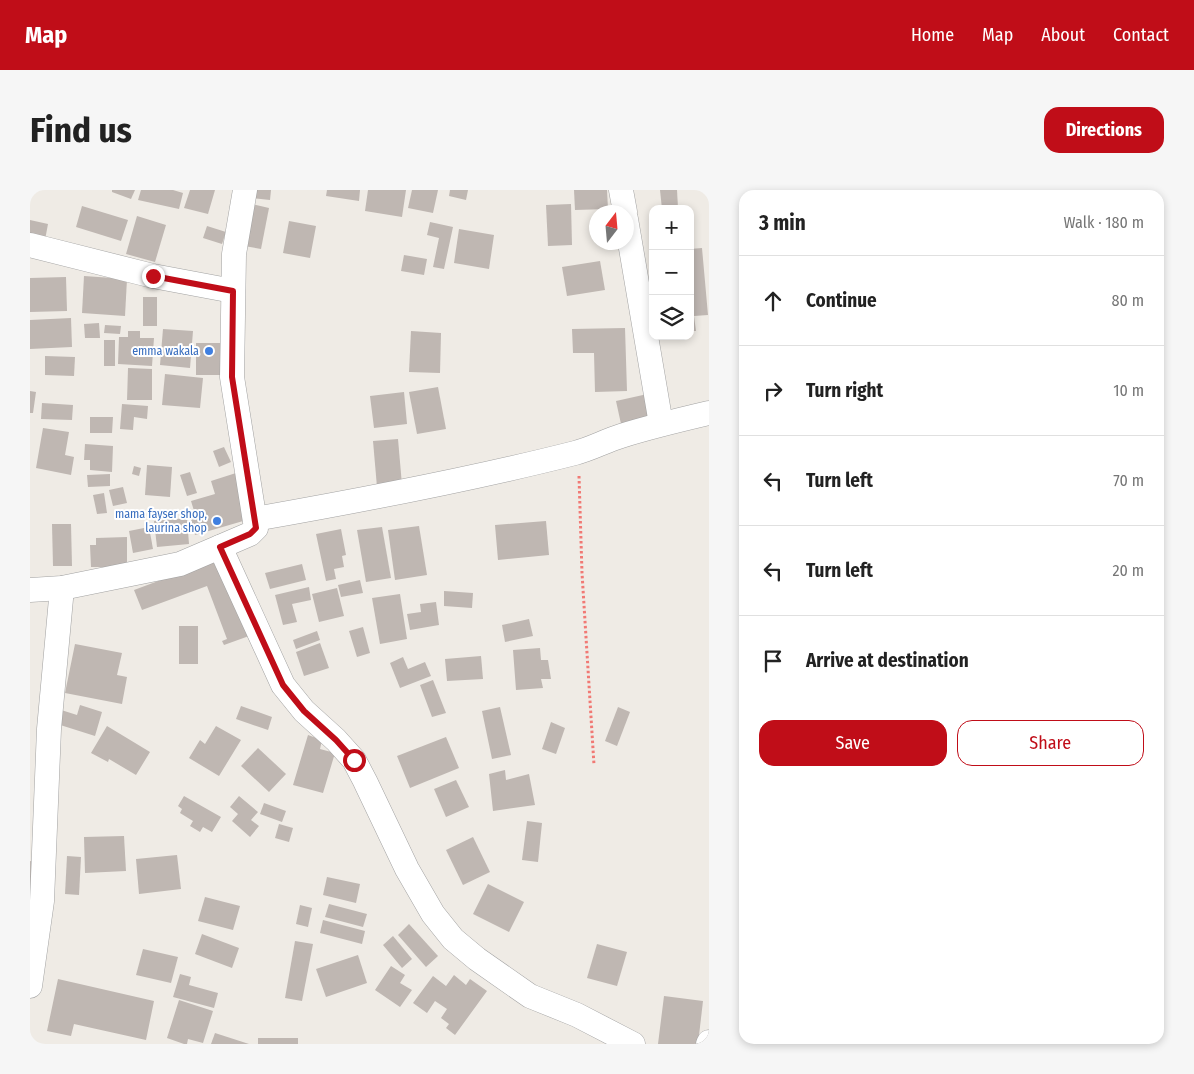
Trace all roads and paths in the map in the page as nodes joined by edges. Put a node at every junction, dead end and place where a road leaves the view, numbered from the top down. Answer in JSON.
{"nodes":[{"id":1,"x":245,"y":190,"type":"edge"},
{"id":2,"x":622,"y":190,"type":"edge"},
{"id":3,"x":624,"y":205,"type":"edge"},
{"id":4,"x":30,"y":245,"type":"edge"},
{"id":5,"x":631,"y":250,"type":"edge"},
{"id":6,"x":233,"y":291,"type":"junction"},
{"id":7,"x":709,"y":413,"type":"edge"},
{"id":8,"x":662,"y":424,"type":"junction"},
{"id":9,"x":578,"y":452,"type":"junction"},
{"id":10,"x":255,"y":519,"type":"junction"},
{"id":11,"x":220,"y":547,"type":"junction"},
{"id":12,"x":62,"y":588,"type":"junction"},
{"id":13,"x":30,"y":590,"type":"edge"},
{"id":14,"x":594,"y":765,"type":"dead end"},
{"id":15,"x":30,"y":986,"type":"edge"},
{"id":16,"x":633,"y":1044,"type":"edge"}],
"edges":[{"from":1,"to":6,"type":"street"},
{"from":2,"to":3,"type":"street"},
{"from":4,"to":6,"type":"street"},
{"from":5,"to":8,"type":"street"},
{"from":6,"to":10,"type":"street"},
{"from":7,"to":8,"type":"street"},
{"from":8,"to":9,"type":"street"},
{"from":9,"to":10,"type":"street"},
{"from":9,"to":14,"type":"path"},
{"from":10,"to":11,"type":"street"},
{"from":11,"to":12,"type":"street"},
{"from":11,"to":16,"type":"street"},
{"from":12,"to":13,"type":"street"},
{"from":12,"to":15,"type":"street"}]}
